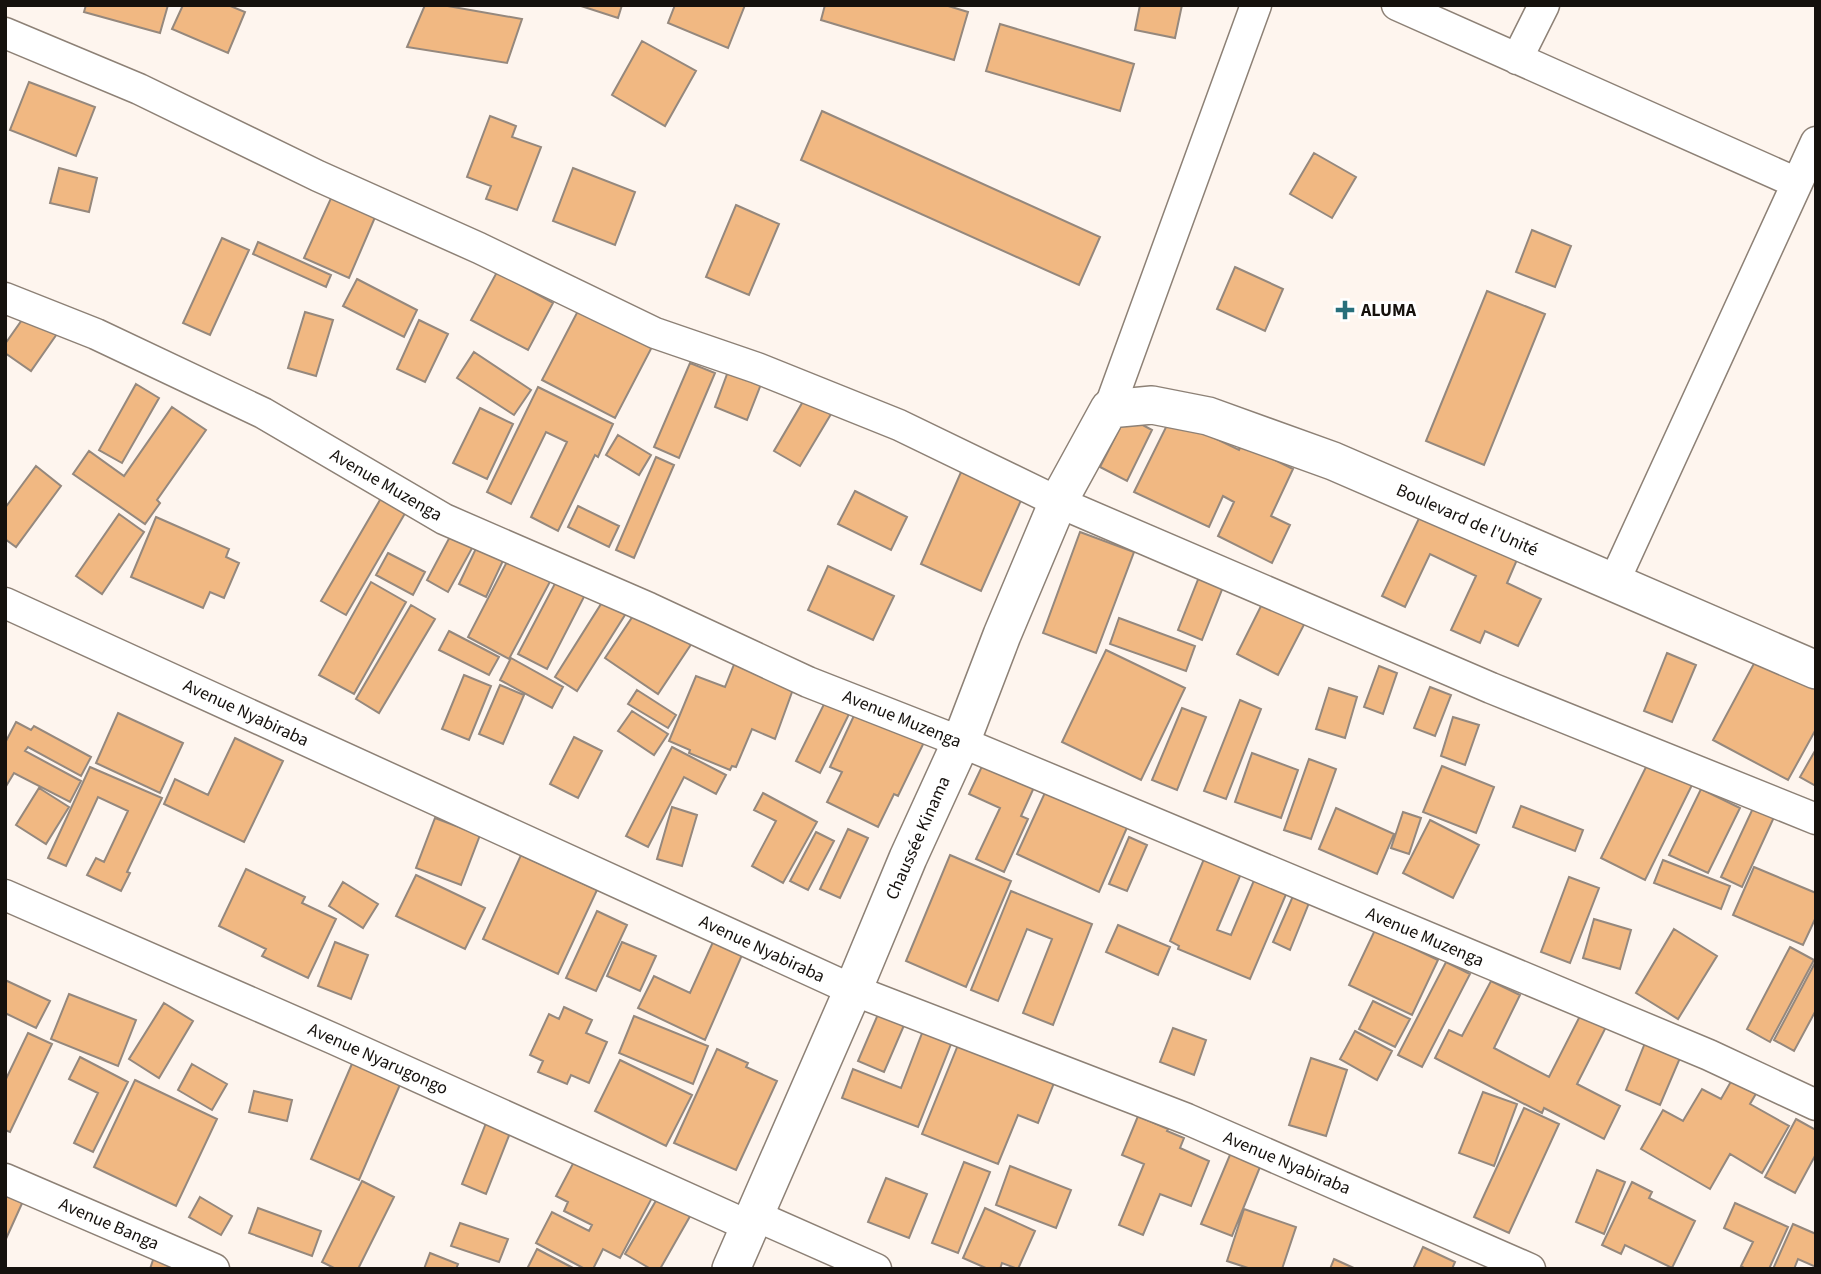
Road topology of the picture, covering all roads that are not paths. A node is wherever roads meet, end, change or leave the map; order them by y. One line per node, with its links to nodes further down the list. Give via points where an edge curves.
1 (1256, 5): 9 (street)
2 (1397, 5): 5 (street)
3 (1544, 5): 5 (street)
4 (5, 33): 10 (street, via 139,89 655,333 899,425)
5 (1517, 59): 7 (street)
6 (1816, 142): 7 (street)
7 (1797, 183): 11 (street)
8 (5, 298): 14 (street, Avenue Muzenga, via 96,334 263,414 444,519 808,682)
9 (1109, 410): 10 (street, Chaussée Kinama); 11 (street, Boulevard de l'Unité, via 1152,405 1208,416 1333,461)
10 (1058, 502): 14 (street, Chaussée Kinama); 15 (street, via 1491,688)
11 (1613, 584): 13 (street, Boulevard de l'Unité)
12 (5, 603): 17 (street, Avenue Nyabiraba)
13 (1816, 670)
14 (961, 742): 17 (street, Chaussée Kinama); 18 (street, Avenue Muzenga, via 1696,1050)
15 (1816, 819)
16 (5, 895): 20 (street, Avenue Nyarugongo)
17 (853, 990): 20 (street, Chaussée Kinama); 24 (street, Avenue Nyabiraba, via 1186,1119)
18 (1816, 1105)
19 (5, 1179): 21 (street, Avenue Banga)
20 (751, 1220): 22 (street, Chaussée Kinama); 23 (street, Avenue Nyarugongo)
21 (214, 1269)
22 (731, 1269)
23 (876, 1269)
24 (1530, 1269)

